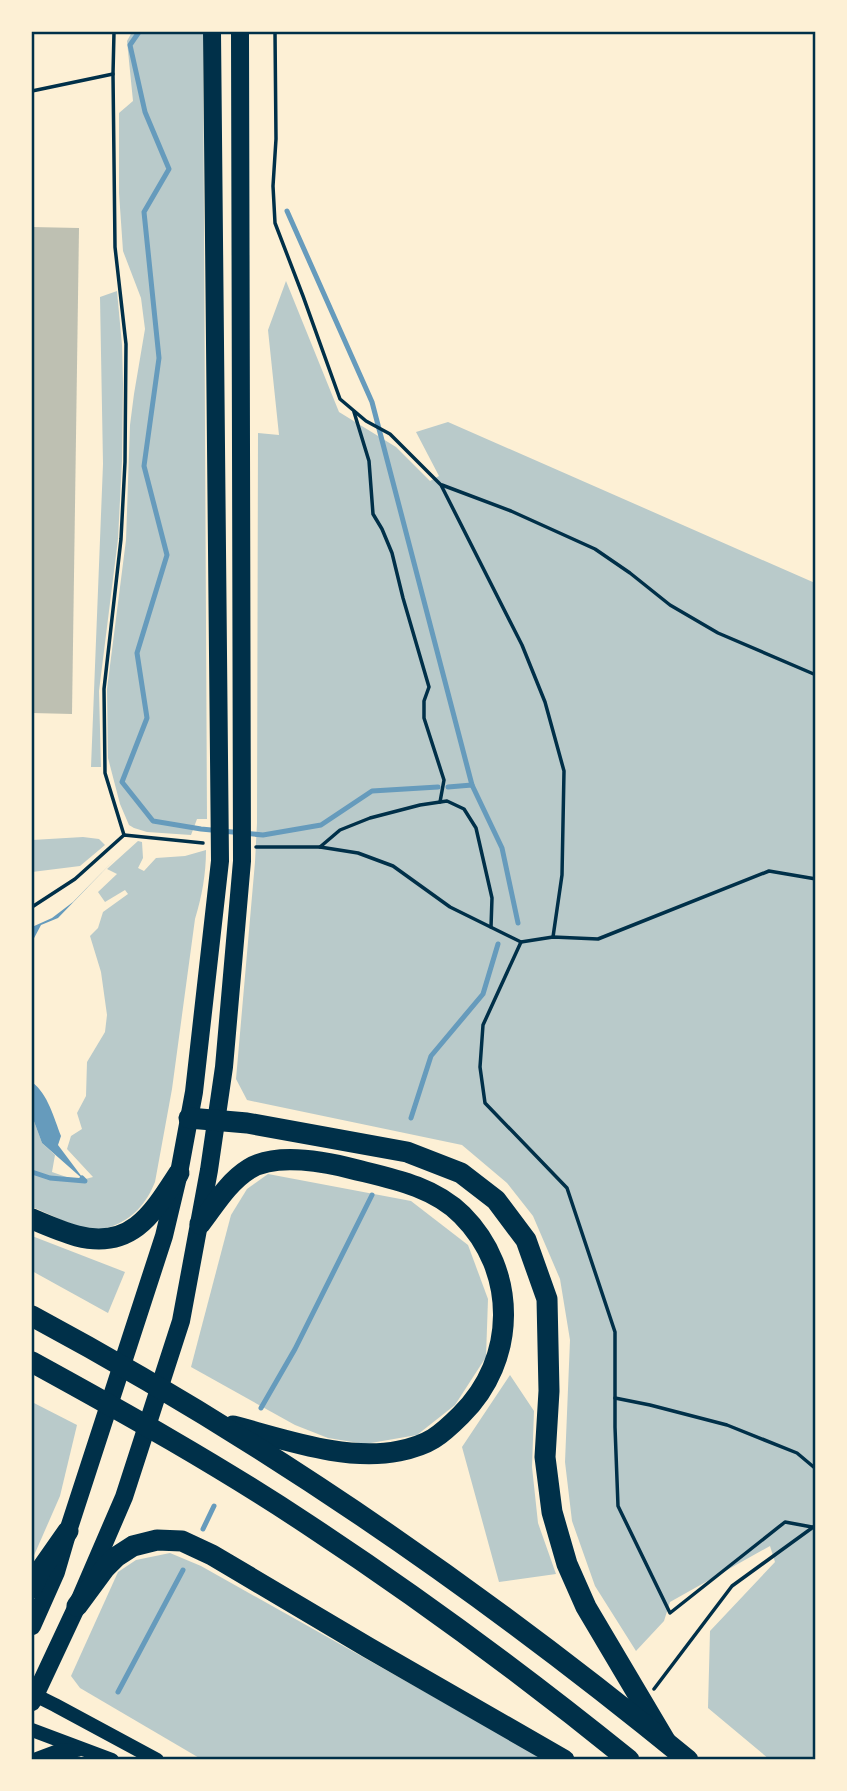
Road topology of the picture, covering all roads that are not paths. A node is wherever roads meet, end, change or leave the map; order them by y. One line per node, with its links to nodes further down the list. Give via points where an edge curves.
1 (212, 32): 3 (main road, via 220,819)
2 (240, 32): 4 (main road, via 242,818 246,854)
3 (189, 1118): 4 (highway); 5 (main road)
4 (217, 1121): 7 (main road); 17 (highway, via 407,1152 461,1173 496,1200 526,1240 547,1299 545,1457 552,1512 586,1607)
5 (179, 1173): 6 (highway, via 144,1220 123,1236 99,1240 76,1236); 11 (main road, via 164,1236)
6 (32, 1219)
7 (200, 1224): 10 (highway, via 234,1181 265,1161 349,1167 409,1183 439,1197 462,1216 487,1248 498,1273 503,1303 503,1338 484,1388 443,1434 422,1445 369,1455 330,1450); 13 (main road, via 181,1321 124,1497)
8 (32, 1316): 10 (highway)
9 (35, 1365): 23 (highway, via 172,1440 306,1524 482,1645)
10 (212, 1420): 17 (highway, via 408,1547)
11 (68, 1531): 12 (highway); 14 (main road)
12 (32, 1588)
13 (77, 1606): 15 (main road); 22 (highway, via 105,1568 133,1546 157,1539 182,1541)
14 (32, 1626)
15 (33, 1697): 21 (main road)
16 (32, 1731): 18 (main road)
17 (666, 1742): 24 (highway)
18 (87, 1751): 19 (main road, via 69,1749); 20 (main road)
19 (34, 1759)
20 (112, 1759)
21 (157, 1759)
22 (564, 1759)
23 (629, 1759)
24 (688, 1759)

